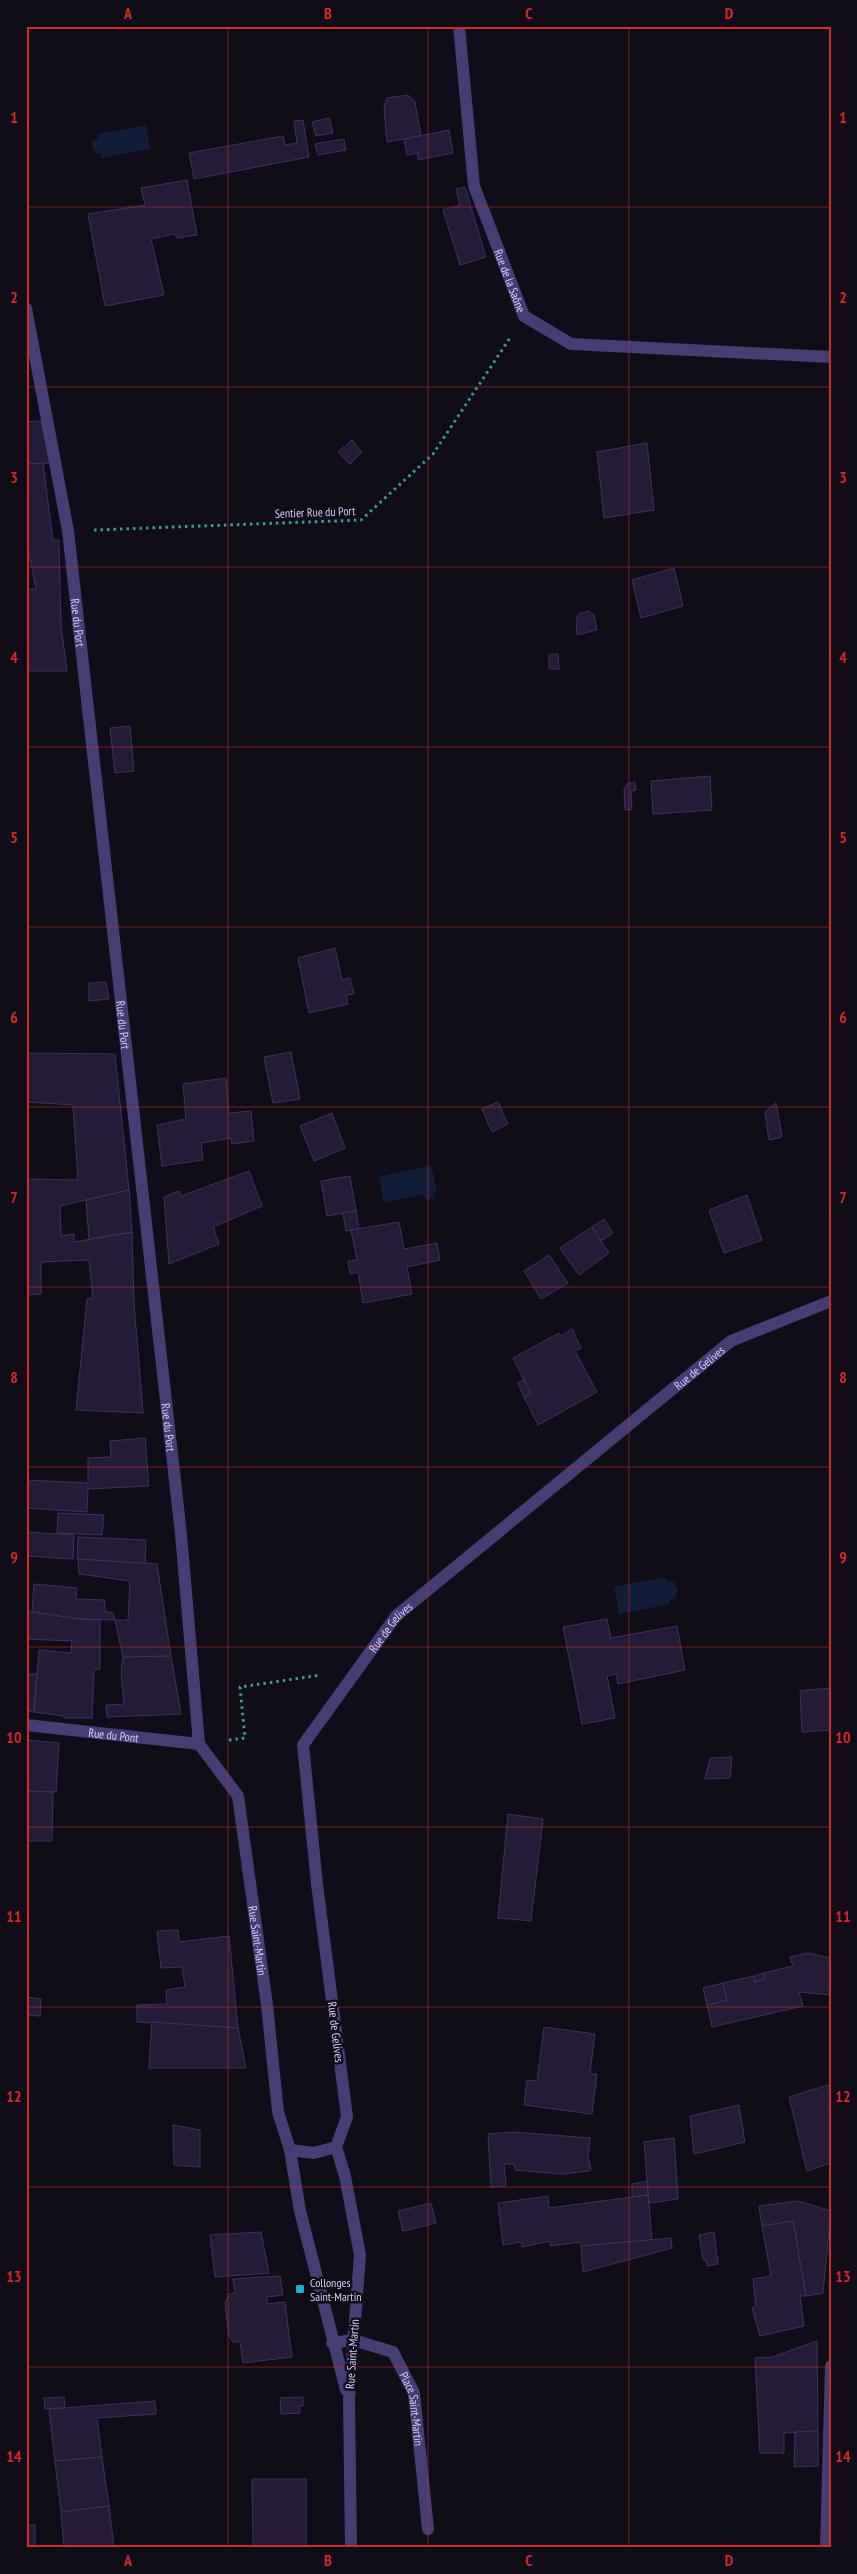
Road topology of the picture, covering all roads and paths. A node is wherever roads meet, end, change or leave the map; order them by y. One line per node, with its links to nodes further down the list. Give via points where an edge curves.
1 (459, 26): 3 (street, Rue de la Saône, via 474,186)
2 (26, 308): 5 (street, Rue du Port)
3 (524, 316): 4 (street, Rue de la Saône, via 572,344); 5 (path, Sentier Rue du Port, via 433,454 361,520)
4 (831, 356)
5 (68, 531): 10 (street, Rue du Port, via 180,1524)
6 (831, 1300): 7 (street, Rue de Gelives, via 731,1341 396,1616)
7 (358, 1669): 9 (path, via 240,1687); 11 (street, Rue de Gelives, via 303,1745 346,2117)
8 (26, 1725): 10 (street, Rue du Pont)
9 (245, 1738)
10 (199, 1744): 12 (street, Rue Saint-Martin, via 238,1796 267,2005 278,2112)
11 (336, 2147): 12 (street, via 314,2153); 13 (street, Rue Saint-Martin, via 360,2255)
12 (290, 2150): 14 (street, Rue Saint-Martin, via 300,2211)
13 (353, 2340): 14 (street, Place Saint-Martin); 16 (street, Rue Saint-Martin); 17 (street, Place Saint-Martin, via 392,2352 414,2393)
14 (332, 2343): 16 (street, Rue Saint-Martin)
15 (831, 2366): 19 (street)
16 (349, 2400): 18 (street, Rue Saint-Martin)
17 (428, 2529)
18 (351, 2548)
19 (826, 2548)

